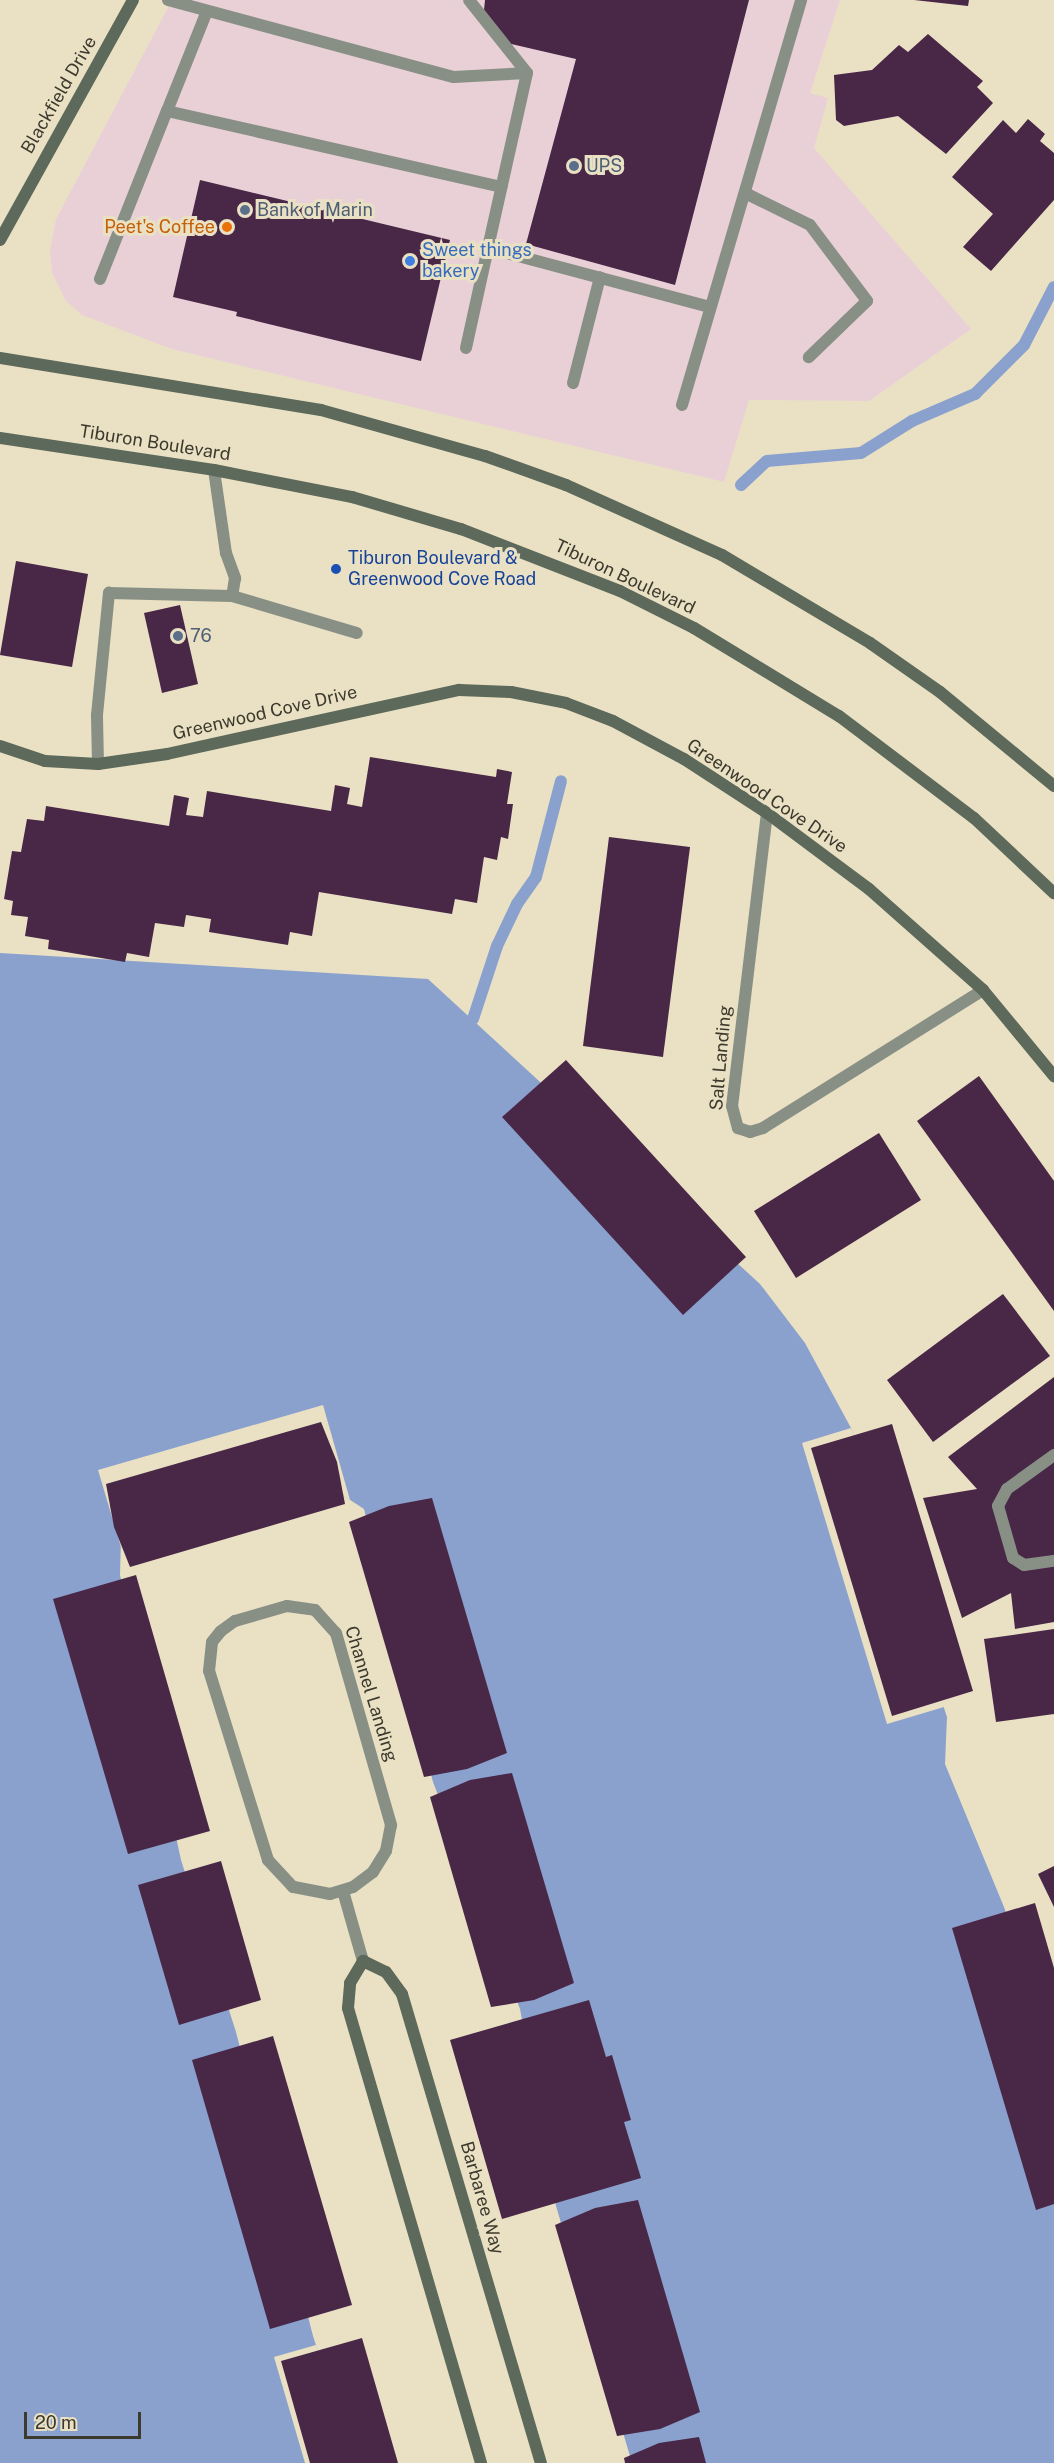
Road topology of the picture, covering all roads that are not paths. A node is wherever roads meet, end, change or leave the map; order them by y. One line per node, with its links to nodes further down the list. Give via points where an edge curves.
1 (133, 0): 10 (street, Blackfield Drive)
2 (168, 0): 5 (street)
3 (469, 0): 6 (street)
4 (801, 0): 9 (street)
5 (207, 11): 6 (street, via 454,77); 7 (street)
6 (527, 74): 8 (street)
7 (167, 111): 8 (street); 13 (street)
8 (501, 188): 11 (street)
9 (747, 194): 14 (street); 16 (street, via 810,225 867,302)
10 (0, 240)
11 (488, 248): 12 (street); 15 (street)
12 (600, 277): 14 (street); 18 (street)
13 (100, 279)
14 (710, 307): 19 (street)
15 (466, 348)
16 (808, 357)
17 (0, 358): 26 (street, via 321,410 485,456 567,485 722,555 870,643 940,692)
18 (573, 383)
19 (682, 405)
20 (0, 438): 21 (street, Tiburon Boulevard)
21 (213, 470): 22 (street, via 226,553 235,578); 28 (street, Tiburon Boulevard, via 352,497 461,529 590,579 694,628 839,716 907,764 974,818)
22 (232, 596): 23 (street); 25 (street, via 109,592 97,715)
23 (357, 633)
24 (0, 747): 25 (street, Greenwood Cove Drive, via 45,760)
25 (98, 764): 27 (street, Greenwood Cove Drive, via 187,750 418,696 459,690 511,692 567,703 613,722 684,759)
26 (1054, 786)
27 (767, 813): 29 (street, Greenwood Cove Drive, via 869,890); 29 (street, Salt Landing, via 732,1106 738,1128 750,1132 763,1128)
28 (1054, 893)
29 (983, 990): 30 (street, Greenwood Cove Drive)
30 (1054, 1076)
31 (1054, 1455): 32 (street, via 1007,1489 998,1506 1010,1552 1018,1562)
32 (1054, 1561)
33 (342, 1891): 33 (street, Channel Landing, via 363,1881 381,1862 390,1825 336,1633 315,1610 300,1606 235,1622 212,1642 209,1671 262,1849 274,1871 294,1887 318,1894); 34 (street)
34 (363, 1961): 35 (street, via 350,1983 348,2008); 36 (street, Barbaree Way, via 386,1972 402,1994)
35 (481, 2463)
36 (541, 2463)

